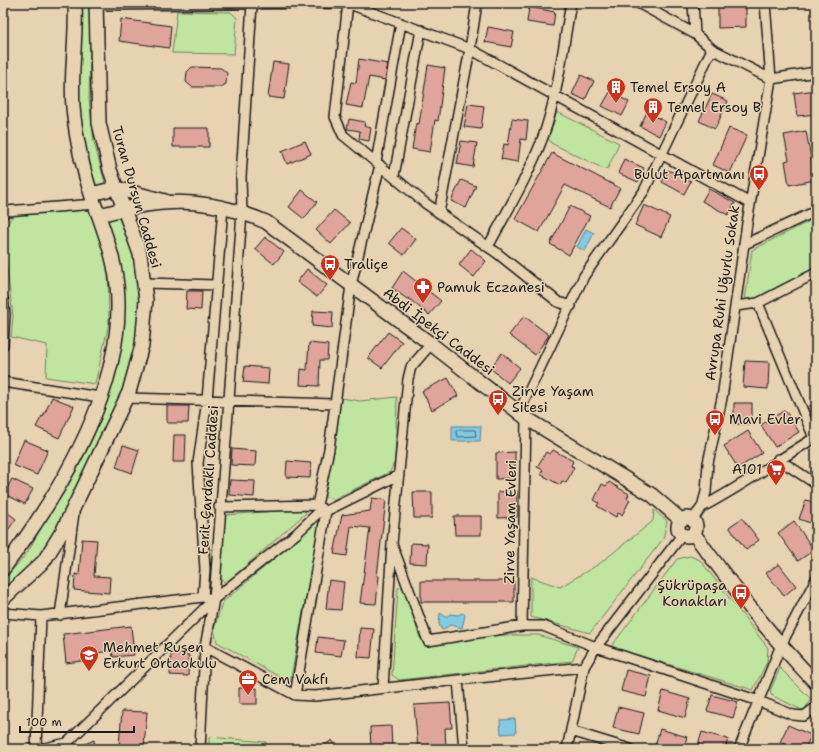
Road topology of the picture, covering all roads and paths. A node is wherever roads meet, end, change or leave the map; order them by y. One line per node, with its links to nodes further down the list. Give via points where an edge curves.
1 (75, 3): 26 (main road, via 73,116 81,157)
2 (347, 3): 9 (street); 10 (street, Avrupa Ruhi Uğurlu Sokak); 19 (street, via 335,117 343,135)
3 (477, 3): 13 (street)
4 (571, 3): 17 (street)
5 (638, 3): 12 (street)
6 (693, 3): 12 (street)
7 (765, 3): 16 (street)
8 (96, 4): 9 (street); 20 (main road, Turan Dursun Caddesi, via 99,122)
9 (252, 4): 31 (street, Ferit Çardaklı Caddesi, via 241,177)
10 (400, 23): 11 (street, Avrupa Ruhi Uğurlu Sokak); 19 (street)
11 (421, 30): 13 (street, Avrupa Ruhi Uğurlu Sokak); 21 (street)
12 (695, 34): 14 (street)
13 (470, 49): 17 (street, Avrupa Ruhi Uğurlu Sokak); 32 (street)
14 (712, 49): 16 (street); 18 (street)
15 (816, 72): 16 (street)
16 (771, 79): 25 (street)
17 (553, 96): 18 (street, Avrupa Ruhi Uğurlu Sokak); 36 (street, via 543,138)
18 (662, 153): 25 (street, Avrupa Ruhi Uğurlu Sokak); 43 (street, via 644,191 584,276)
19 (378, 164): 21 (street); 40 (street)
20 (110, 170): 22 (main road, Turan Dursun Caddesi); 23 (main road)
21 (394, 176): 32 (street)
22 (116, 188): 23 (main road); 26 (main road); 28 (main road, Turan Dursun Caddesi)
23 (137, 192): 24 (main road)
24 (166, 202): 27 (main road); 29 (main road, Abdi İpekçi Caddesi, via 204,203)
25 (750, 203): 35 (street, Avrupa Ruhi Uğurlu Sokak)
26 (96, 204): 28 (main road); 33 (street, via 6,211); 48 (main road, via 114,266 118,307 112,356)
27 (147, 205): 28 (main road); 34 (main road, via 136,219)
28 (124, 208): 34 (main road, Turan Dursun Caddesi)
29 (223, 208): 31 (main road, Abdi İpekçi Caddesi); 39 (street)
30 (816, 210): 35 (street)
31 (242, 212): 40 (main road, Abdi İpekçi Caddesi, via 266,222); 51 (street, Ferit Çardaklı Caddesi)
32 (440, 213): 36 (street)
33 (3, 214)
34 (135, 239): 38 (main road, Turan Dursun Caddesi)
35 (745, 244): 44 (street, Avrupa Ruhi Uğurlu Sokak)
36 (488, 247): 43 (street, via 558,302)
37 (816, 273): 42 (street)
38 (145, 282): 39 (street); 49 (main road, Turan Dursun Caddesi, via 142,345)
39 (217, 285): 50 (street)
40 (351, 285): 45 (main road, Abdi İpekçi Caddesi); 52 (street)
41 (3, 299): 46 (street)
42 (758, 302): 44 (street); 54 (street)
43 (571, 306): 53 (street)
44 (736, 306): 59 (street, Avrupa Ruhi Uğurlu Sokak)
45 (432, 344): 53 (main road, Abdi İpekçi Caddesi); 56 (street, via 411,367)
46 (3, 345)
47 (3, 382): 48 (street)
48 (100, 396): 65 (main road, via 68,471 41,516)
49 (126, 398): 50 (street); 61 (main road, Turan Dursun Caddesi)
50 (207, 400): 51 (street); 67 (street, via 198,463 205,570)
51 (229, 400): 52 (street); 58 (street, Ferit Çardaklı Caddesi)
52 (335, 404): 60 (street)
53 (522, 415): 62 (main road, Abdi İpekçi Caddesi, via 652,495); 73 (street, Zirve Yaşam Evleri)
54 (815, 437): 55 (street)
55 (778, 459): 57 (street); 59 (street, via 738,488)
56 (399, 475): 60 (street); 64 (street)
57 (816, 484)
58 (219, 507): 60 (street); 69 (street, Ferit Çardaklı Caddesi)
59 (702, 507): 62 (street, Avrupa Ruhi Uğurlu Sokak)
60 (321, 508): 69 (street, via 296,534); 81 (street)
61 (75, 509): 68 (main road, Turan Dursun Caddesi, via 44,562); 71 (street)
62 (687, 520): 63 (main road, via 696,528)
63 (688, 534): 74 (main road); 76 (street)
64 (392, 544): 73 (street, via 428,641); 80 (street)
65 (3, 569)
66 (816, 579): 74 (street)
67 (203, 597): 69 (street); 71 (street)
68 (3, 599)
69 (214, 599): 75 (street, Ferit Çardaklı Caddesi); 85 (street)
70 (3, 612): 72 (street)
71 (60, 615): 72 (street)
72 (41, 616): 86 (street)
73 (522, 626): 76 (street, via 543,626)
74 (781, 645): 79 (main road); 82 (street)
75 (205, 647): 81 (street); 88 (street, Ferit Çardaklı Caddesi)
76 (596, 647): 77 (street); 82 (street)
77 (584, 667): 78 (street); 84 (street)
78 (458, 680): 80 (street); 89 (street)
79 (816, 683)
80 (383, 688): 81 (street, via 315,696)
81 (295, 695)
82 (759, 701): 83 (street, via 793,715 804,716); 92 (street)
83 (816, 707)
84 (571, 731): 90 (street); 91 (street)
85 (67, 746): 87 (street)
86 (36, 749)
87 (40, 749)
88 (200, 749)
89 (464, 749)
90 (567, 749)
91 (630, 749)
92 (739, 749)

